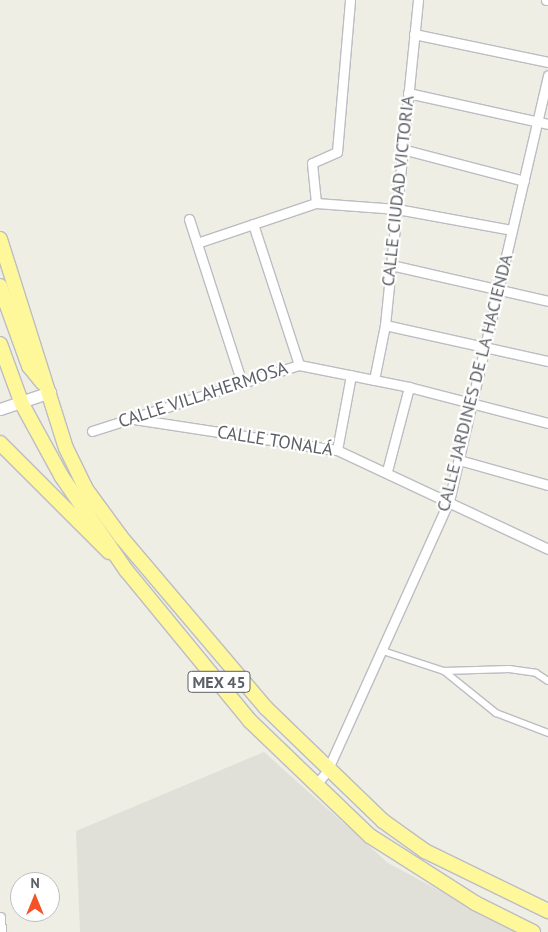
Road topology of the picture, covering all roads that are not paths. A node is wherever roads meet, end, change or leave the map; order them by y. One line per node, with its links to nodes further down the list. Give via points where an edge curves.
1 (350, 0): 11 (street, via 337,152 312,163)
2 (418, 0): 3 (street, CALLE CIUDAD VICTORIA)
3 (414, 34): 4 (street); 6 (street, CALLE CIUDAD VICTORIA)
4 (548, 62)
5 (548, 76): 7 (street, CALLE JARDINES DE LA HACIENDA)
6 (408, 93): 7 (street); 9 (street, CALLE CIUDAD VICTORIA)
7 (538, 122): 8 (street); 10 (street, CALLE JARDINES DE LA HACIENDA)
8 (548, 124)
9 (402, 148): 10 (street); 12 (street, CALLE CIUDAD VICTORIA)
10 (524, 181): 15 (street, CALLE JARDINES DE LA HACIENDA)
11 (316, 203): 12 (street); 14 (street)
12 (396, 209): 15 (street); 18 (street, CALLE CIUDAD VICTORIA)
13 (189, 219): 17 (street)
14 (253, 224): 17 (street); 26 (street)
15 (511, 230): 20 (street, CALLE JARDINES DE LA HACIENDA)
16 (0, 240): 31 (highway, MEX 45)
17 (197, 243): 29 (street)
18 (391, 265): 20 (street); 22 (street, CALLE CIUDAD VICTORIA)
19 (0, 286): 31 (highway, via 29,366)
20 (499, 288): 21 (street); 24 (street, CALLE JARDINES DE LA HACIENDA)
21 (548, 301)
22 (385, 325): 24 (street); 28 (street, CALLE CIUDAD VICTORIA)
23 (0, 344): 33 (highway, MEX 45)
24 (486, 345): 25 (street); 32 (street, CALLE JARDINES DE LA HACIENDA)
25 (548, 361)
26 (299, 365): 27 (street, CALLE VILLAHERMOSA); 29 (street, CALLE VILLAHERMOSA)
27 (351, 375): 28 (street, CALLE VILLAHERMOSA); 39 (street)
28 (374, 380): 30 (street, CALLE VILLAHERMOSA)
29 (242, 383): 35 (street, CALLE VILLAHERMOSA)
30 (409, 387): 32 (street, CALLE VILLAHERMOSA); 41 (street)
31 (50, 392): 33 (street); 50 (highway, MEX 45, via 66,448 104,515 260,701)
32 (472, 402): 36 (street, CALLE VILLAHERMOSA); 40 (street, CALLE JARDINES DE LA HACIENDA)
33 (22, 404): 34 (street); 45 (highway, MEX 45, via 62,477)
34 (0, 409)
35 (131, 418): 37 (street, CALLE VILLAHERMOSA); 39 (street, CALLE TONALÁ)
36 (548, 424)
37 (92, 431)
38 (0, 443): 45 (highway)
39 (337, 450): 41 (street, CALLE TONALÁ)
40 (459, 460): 42 (street); 43 (street, CALLE JARDINES DE LA HACIENDA)
41 (387, 471): 43 (street, CALLE TONALÁ)
42 (548, 485)
43 (450, 501): 44 (street, CALLE TONALÁ); 46 (street, CALLE JARDINES DE LA HACIENDA)
44 (548, 549)
45 (126, 570): 51 (highway, MEX 45, via 250,721)
46 (383, 651): 47 (street); 50 (street, CALLE JARDINES DE LA HACIENDA)
47 (444, 671): 48 (street, via 509,669 536,673); 49 (street, via 496,713)
48 (548, 681)
49 (548, 733)
50 (327, 771): 51 (street, CALLE JARDINES DE LA HACIENDA); 52 (highway, MEX 45, via 383,821 425,851)
51 (315, 786): 55 (highway, MEX 45, via 370,836 415,867)
52 (548, 911)
53 (0, 917): 54 (street)
54 (1, 932)
55 (533, 932)

